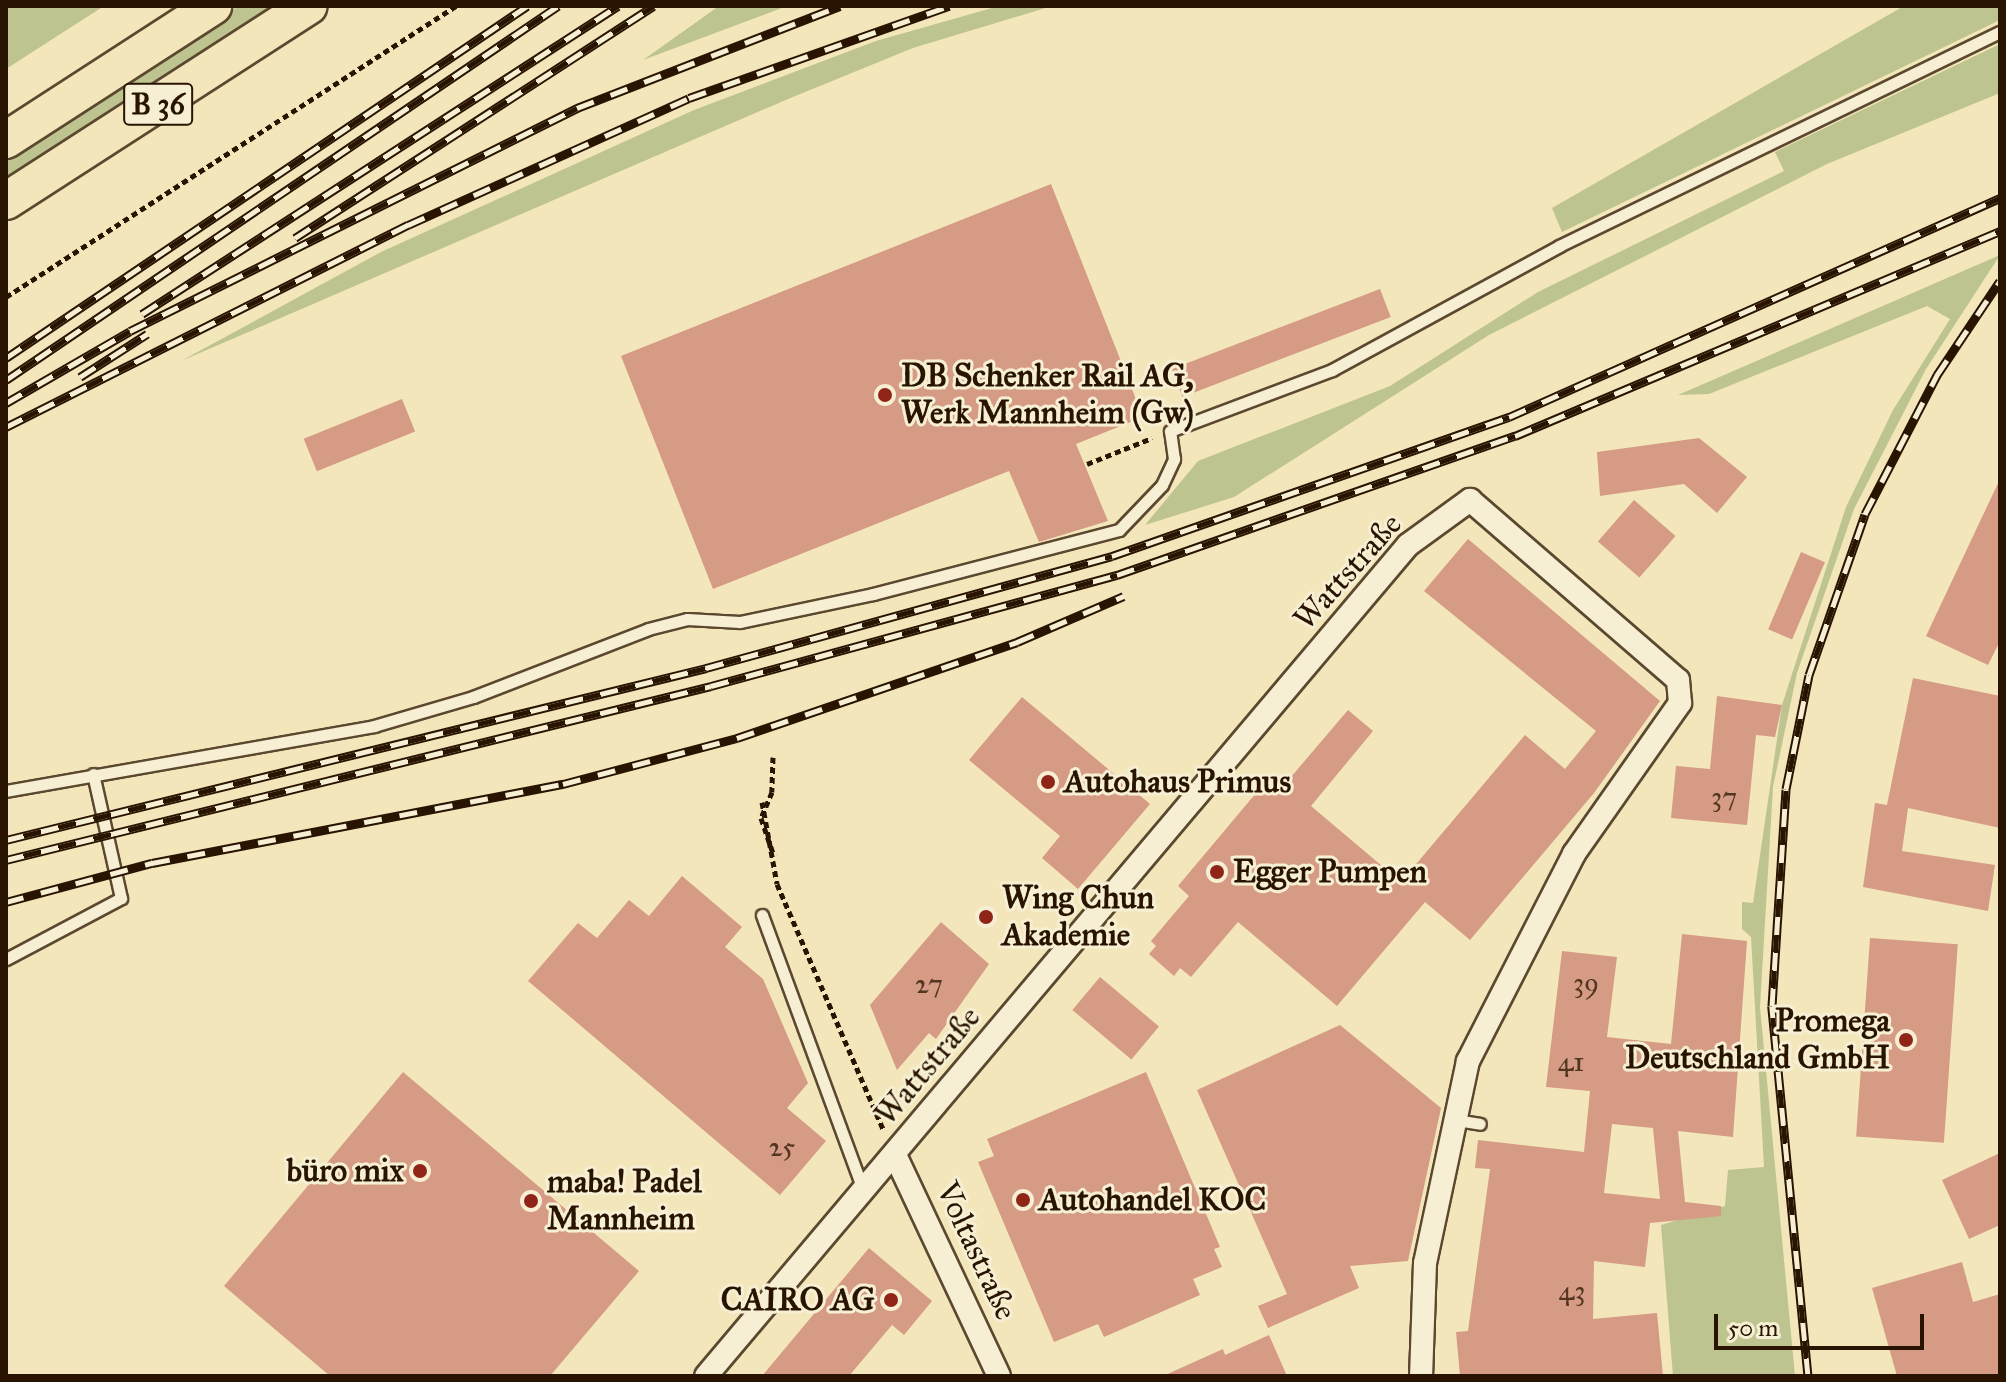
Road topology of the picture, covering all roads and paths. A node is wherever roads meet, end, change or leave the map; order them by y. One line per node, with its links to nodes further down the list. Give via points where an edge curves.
1 (213, 6): 5 (main road, B 36)
2 (309, 6): 6 (main road, B 36)
3 (456, 6): 7 (path)
4 (2000, 32): 8 (lane, via 1559,246 1332,370)
5 (6, 140)
6 (6, 201)
7 (6, 297)
8 (1170, 431): 9 (path); 11 (lane, via 1174,459 1162,485 1119,530 1089,541 740,622 674,622 473,697 374,726 237,755)
9 (1087, 464)
10 (773, 757): 14 (path, via 772,792 761,818)
11 (93, 774): 12 (lane); 16 (lane, via 121,898)
12 (6, 791)
13 (762, 802): 14 (path)
14 (777, 860): 19 (path, via 777,884)
15 (762, 915): 20 (lane)
16 (6, 959)
17 (1456, 1120): 18 (lane); 19 (street, Wattstraße, via 1468,1061 1518,956 1574,854 1680,703 1678,680 1470,500 1408,545); 23 (street, Wattstraße, via 1425,1263)
18 (1480, 1124)
19 (895, 1155): 20 (street, Wattstraße); 22 (street, Voltastraße)
20 (864, 1191): 21 (street, Wattstraße)
21 (706, 1376)
22 (999, 1376)
23 (1421, 1376)

